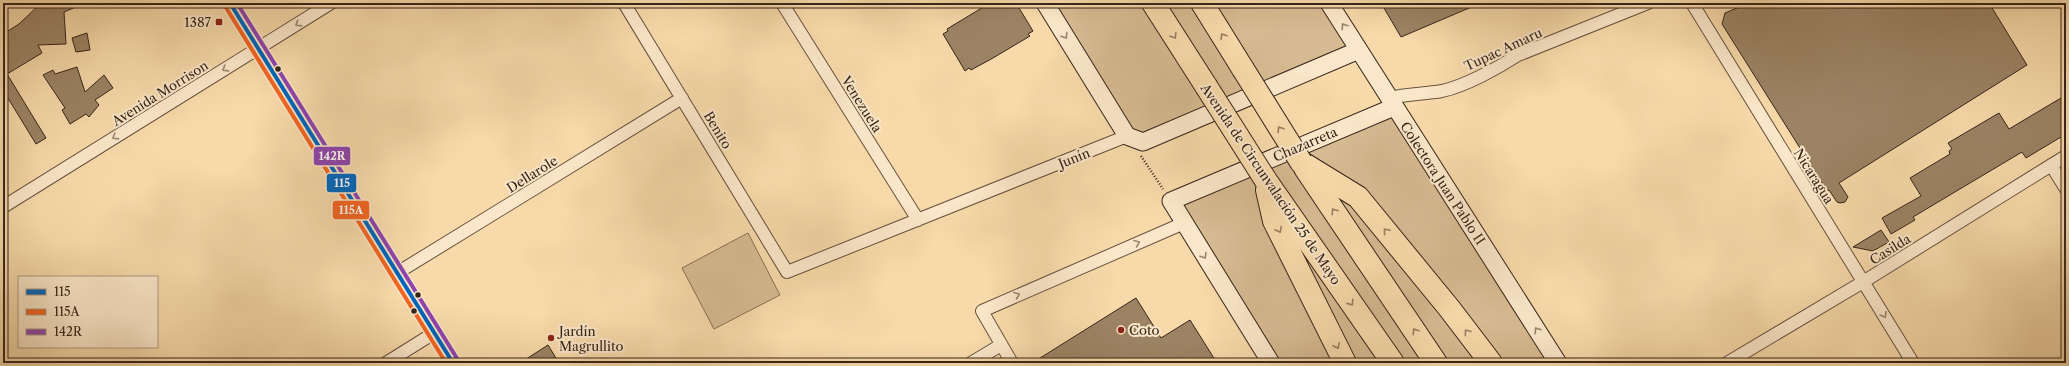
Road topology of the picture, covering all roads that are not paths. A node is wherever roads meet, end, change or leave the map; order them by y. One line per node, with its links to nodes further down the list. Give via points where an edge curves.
1 (230, 3): 11 (street)
2 (331, 3): 11 (street, Avenida Morrison, one-way to 11)
3 (624, 3): 13 (street, Benito)
4 (782, 3): 22 (street, Venezuela)
5 (1045, 3): 15 (main road, one-way to 15)
6 (1153, 3): 19 (highway, Avenida de Circunvalación 25 de Mayo, one-way to 19, bridge)
7 (1202, 3): 17 (highway, one-way to 7, bridge)
8 (1329, 3): 12 (main road, Colectora Juan Pablo II, one-way to 8)
9 (1648, 3): 14 (street, Tupac Amaru, via 1518,55 1499,68 1443,91 1408,94)
10 (1697, 4): 26 (street, Nicaragua)
11 (258, 48): 21 (street, Avenida Morrison, one-way to 21); 25 (street)
12 (1359, 50): 14 (main road, Colectora Juan Pablo II); 15 (main road, via 1143,142)
13 (682, 98): 24 (street, Benito); 25 (street, Dellarole)
14 (1392, 102): 23 (main road, Chazarreta, via 1171,200); 38 (main road, Colectora Juan Pablo II, one-way to 14)
15 (1127, 136): 22 (street, Junín)
16 (2066, 156): 18 (street, Casilda)
17 (1301, 162): 36 (highway, one-way to 17); 37 (highway, one-way to 17, via 1358,198)
18 (2051, 166): 20 (street); 26 (street, Casilda)
19 (1265, 179): 34 (highway, one-way to 34, via 1274,221); 35 (highway, Avenida de Circunvalación 25 de Mayo, one-way to 35)
20 (2066, 189)
21 (3, 207)
22 (918, 220): 24 (street, Junín)
23 (1184, 223): 28 (street, one-way to 23, via 982,311); 33 (main road, one-way to 33)
24 (787, 272)
25 (397, 273): 27 (street)
26 (1863, 282): 39 (street, Casilda); 40 (street, Nicaragua, one-way to 40)
27 (434, 333): 29 (street); 30 (street)
28 (1001, 345): 31 (street); 32 (street)
29 (386, 363)
30 (453, 363)
31 (971, 363)
32 (1012, 363)
33 (1272, 363)
34 (1345, 363)
35 (1393, 363)
36 (1436, 363)
37 (1491, 363)
38 (1558, 363)
39 (1727, 363)
40 (1913, 363)

